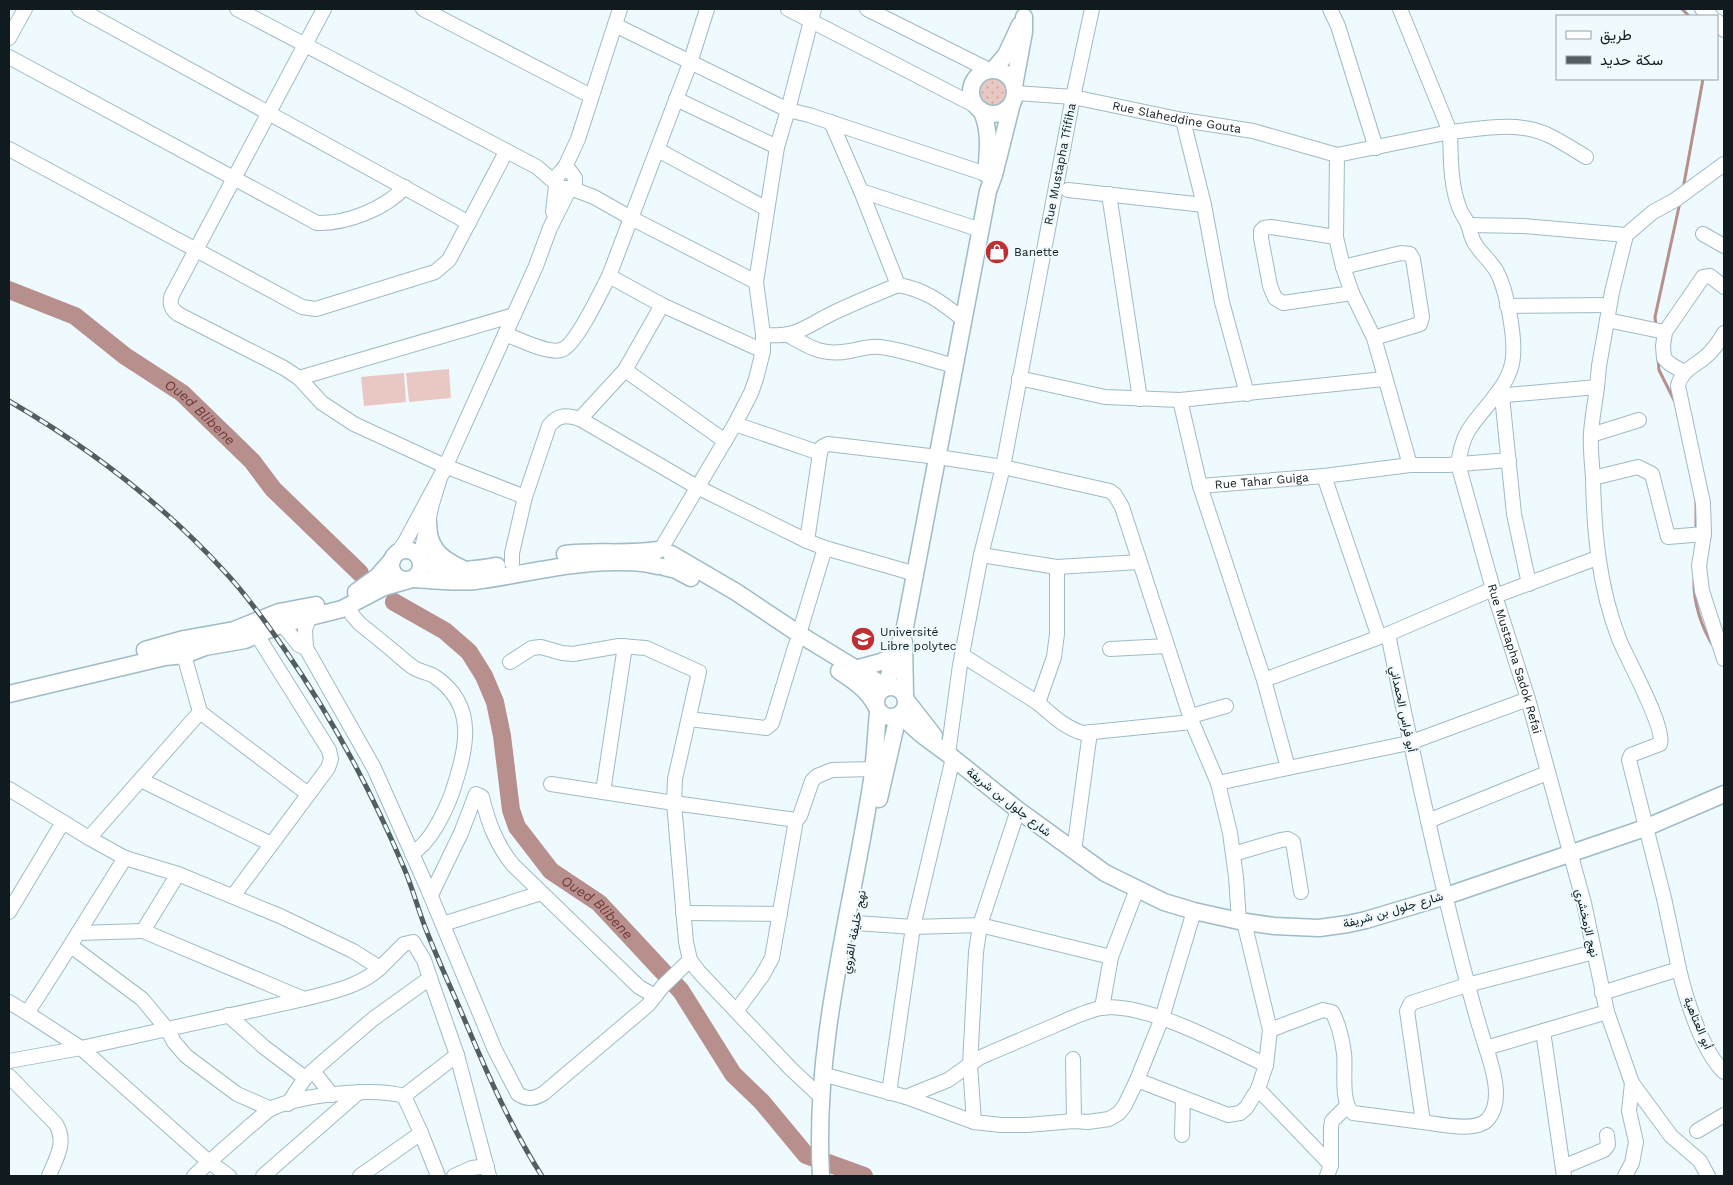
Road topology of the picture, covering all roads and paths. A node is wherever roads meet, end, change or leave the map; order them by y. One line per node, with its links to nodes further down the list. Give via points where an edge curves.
1 (25, 9): 16 (street)
2 (79, 9): 27 (street)
3 (237, 9): 17 (street)
4 (324, 9): 17 (street)
5 (423, 9): 22 (street)
6 (620, 9): 15 (street)
7 (707, 9): 19 (street)
8 (788, 9): 14 (street)
9 (867, 9): 20 (street)
10 (1092, 9): 23 (street, Rue Mustapha Tfifiha)
11 (1330, 9): 33 (street)
12 (1400, 9): 30 (street)
13 (1025, 13): 20 (main road, via 1006,55); 21 (main road)
14 (813, 15): 25 (street); 26 (street)
15 (615, 26): 19 (street); 22 (street)
16 (9, 38)
17 (304, 45): 27 (street); 36 (street)
18 (9, 57): 42 (street)
19 (690, 63): 24 (street); 26 (street)
20 (991, 70): 21 (main road, via 1006,75); 25 (main road, via 982,73 972,85 971,92)
21 (1014, 94): 23 (street, Rue Slaheddine Gouta); 25 (main road, via 1002,112 987,113); 47 (main road)
22 (592, 96): 31 (street)
23 (1073, 97): 28 (street, Rue Slaheddine Gouta); 84 (street, Rue Mustapha Tfifiha)
24 (676, 99): 32 (street); 35 (street)
25 (978, 108): 40 (main road, via 986,120 988,136)
26 (788, 110): 29 (street); 32 (street)
27 (268, 112): 42 (street); 44 (street)
28 (1183, 120): 37 (street, Rue Slaheddine Gouta, via 1253,130); 49 (street)
29 (831, 122): 40 (street); 46 (street)
30 (1450, 132): 33 (street); 38 (street, via 1508,127 1526,129 1544,133); 53 (street, via 1451,177 1459,208)
31 (578, 139): 41 (street); 43 (street)
32 (777, 147): 50 (street)
33 (1376, 148): 37 (street)
34 (9, 149): 60 (street)
35 (658, 150): 50 (street); 51 (street)
36 (506, 152): 41 (street); 52 (street)
37 (1337, 155): 57 (street)
38 (1586, 157)
39 (1724, 164): 58 (street, via 1653,212)
40 (986, 174): 47 (main road)
41 (559, 176): 43 (street, via 561,188); 54 (street)
42 (233, 178): 44 (street, via 317,223 331,224 378,207 398,196); 60 (street)
43 (574, 182): 51 (street); 54 (street)
44 (405, 188): 52 (street)
45 (1068, 190): 48 (street)
46 (861, 191): 55 (street); 64 (street)
47 (988, 191): 55 (main road)
48 (1109, 194): 49 (street); 89 (street)
49 (1204, 205): 87 (street, via 1222,302)
50 (766, 208): 63 (street)
51 (631, 218): 62 (street); 63 (street)
52 (469, 223): 60 (street, via 449,260 435,272 316,310 302,307)
53 (1468, 225): 58 (street, via 1523,226); 68 (street, via 1474,243 1497,271)
54 (550, 228): 70 (street)
55 (981, 230): 71 (main road)
56 (1703, 234): 59 (street)
57 (1336, 236): 61 (street); 66 (street, via 1264,228 1261,238 1270,286 1275,298 1283,302)
58 (1626, 236): 69 (street)
59 (1724, 246)
60 (195, 249): 83 (street, via 172,295 170,304 174,311)
61 (1344, 267): 66 (street); 78 (street, via 1401,253 1412,256 1421,308 1420,324)
62 (609, 276): 67 (street); 75 (street, via 568,346 560,351)
63 (756, 282): 76 (street)
64 (898, 285): 71 (street, via 922,291); 77 (street)
65 (1724, 288): 73 (street, via 1710,276 1702,277)
66 (1352, 293): 78 (street)
67 (662, 305): 79 (street); 81 (street)
68 (1507, 306): 69 (street); 88 (street, via 1513,360)
69 (1609, 306): 72 (street)
70 (514, 315): 75 (street); 83 (street)
71 (964, 320): 80 (main road)
72 (1606, 320): 73 (street); 86 (street)
73 (1665, 332): 82 (street, via 1664,358)
74 (1724, 333): 82 (street, via 1709,353)
75 (505, 334): 102 (street)
76 (763, 334): 77 (street); 79 (street)
77 (788, 335): 80 (street, via 815,350 832,353 867,346)
78 (1374, 338): 85 (street)
79 (762, 351): 93 (street, via 756,379)
80 (955, 366): 97 (main road)
81 (625, 370): 91 (street); 95 (street)
82 (1684, 372): 109 (street, via 1678,386 1704,503)
83 (298, 378): 102 (street, via 336,414)
84 (1019, 378): 89 (street, via 1105,396); 101 (street, Rue Mustapha Tfifiha)
85 (1384, 379): 87 (street); 100 (street)
86 (1597, 388): 88 (street); 94 (street)
87 (1246, 394): 90 (street)
88 (1499, 396): 98 (street); 99 (street, via 1468,432)
89 (1140, 399): 90 (street)
90 (1180, 400): 105 (street)
91 (580, 419): 106 (street); 107 (street, via 564,416 549,426)
92 (1639, 420): 94 (street)
93 (735, 424): 95 (street); 96 (street)
94 (1591, 435): 104 (street)
95 (725, 441): 106 (street)
96 (820, 453): 97 (street, via 828,444); 110 (street)
97 (938, 457): 101 (street); 121 (main road)
98 (1509, 460): 99 (street, Rue Tahar Guiga); 123 (street, via 1514,514)
99 (1458, 464): 100 (street, Rue Tahar Guiga); 124 (street, Rue Mustapha Sadok Refai)
100 (1410, 465): 103 (street, Rue Tahar Guiga)
101 (1003, 468): 112 (street, Rue Mustapha Tfifiha); 117 (street, via 1110,491 1122,507)
102 (443, 470): 107 (street); 108 (street); 113 (street)
103 (1324, 476): 105 (street, Rue Tahar Guiga); 130 (street, أبو فراس الحمداني)
104 (1593, 478): 109 (street, via 1638,467 1652,474 1668,537); 116 (street)
105 (1200, 486): 142 (street)
106 (697, 487): 110 (street); 114 (street, via 673,528)
107 (525, 497): 118 (street)
108 (428, 522): 115 (street); 120 (main road, via 428,534 435,549 442,558)
109 (1704, 534): 139 (street, via 1700,578)
110 (807, 541): 111 (street)
111 (825, 548): 121 (street); 131 (street)
112 (981, 555): 119 (street); 138 (street)
113 (395, 556): 115 (main road, via 408,550); 122 (main road, via 391,565 394,575); 135 (main road, via 368,584 349,595 279,612)
114 (664, 557): 118 (main road, via 589,552); 122 (main road, via 647,562 570,564 474,581); 131 (main road, via 676,570)
115 (420, 558): 120 (main road, via 440,568); 122 (main road, via 420,572)
116 (1597, 558): 123 (street); 174 (street, أبو العتاهية, via 1619,639 1657,719 1660,735 1660,744 1631,755 1629,760)
117 (1139, 562): 119 (street); 133 (street)
118 (512, 563): 120 (main road)
119 (1057, 568): 147 (street, via 1054,657)
120 (465, 570)
121 (916, 574): 128 (main road)
122 (411, 580): 125 (main road, via 384,587)
123 (1529, 584): 124 (street)
124 (1494, 593): 130 (street); 146 (street, Rue Mustapha Sadok Refai)
125 (348, 606): 126 (main road); 178 (street, via 360,624 416,669 432,675 455,694 466,720 461,766 446,811 423,845)
126 (310, 617): 127 (main road); 134 (street, via 305,629)
127 (282, 624): 129 (main road); 134 (street, via 299,645)
128 (904, 632): 137 (main road); 149 (main road, نهج خليفة القروي)
129 (257, 636): 135 (main road); 167 (street, via 331,754 328,768)
130 (1383, 636): 142 (street); 156 (street, أبو فراس الحمداني)
131 (798, 639): 141 (main road); 150 (main road, via 863,687); 152 (street, via 772,723 766,728)
132 (625, 646): 140 (street, via 573,654 532,648); 152 (street, via 646,648 699,672); 166 (street)
133 (1167, 646): 136 (street); 153 (street)
134 (306, 648): 178 (street, via 374,768)
135 (182, 649): 143 (main road, via 163,646); 145 (main road, via 165,657); 151 (street)
136 (1110, 649)
137 (895, 655): 141 (main road); 144 (main road)
138 (962, 655): 147 (street); 158 (street)
139 (1724, 659)
140 (510, 662)
141 (855, 669): 144 (main road)
142 (1264, 680): 160 (street)
143 (9, 682)
144 (886, 687): 149 (main road, via 899,689); 150 (main road, via 878,694)
145 (9, 694)
146 (1528, 699): 156 (street); 161 (street, Rue Mustapha Sadok Refai)
147 (1038, 703): 154 (street, via 1074,730)
148 (1226, 706): 153 (street)
149 (902, 707): 150 (main road, via 888,718); 155 (main road, شارع جلول بن شريفة); 157 (main road, نهج خليفة القروي); 158 (main road, شارع جلول بن شريفة)
150 (877, 709): 159 (main road, نهج خليفة القروي)
151 (200, 712): 162 (street); 167 (street)
152 (689, 719): 169 (street, via 675,779)
153 (1191, 719): 154 (street); 163 (street)
154 (1090, 732): 177 (street)
155 (920, 734): 157 (main road); 158 (main road, شارع جلول بن شريفة)
156 (1410, 743): 160 (street); 172 (street, أبو فراس الحمداني)
157 (892, 746): 195 (main road, نهج خليفة القروي)
158 (949, 754): 170 (main road, شارع جلول بن شريفة); 197 (street)
159 (873, 768): 171 (street, via 832,770 817,776); 231 (main road, نهج خليفة القروي, via 835,984)
160 (1288, 768): 163 (street)
161 (1547, 774): 172 (street); 180 (street, Rue Mustapha Sadok Refai)
162 (142, 780): 175 (street); 176 (street)
163 (1218, 783): 179 (street)
164 (551, 784): 166 (street)
165 (9, 788): 173 (street)
166 (603, 792): 169 (street)
167 (308, 794): 176 (street)
168 (1724, 794): 174 (main road, شارع جلول بن شريفة)
169 (674, 803): 171 (street); 191 (street)
170 (1018, 810): 177 (main road, شارع جلول بن شريفة); 196 (street)
171 (796, 820): 192 (street)
172 (1428, 821): 188 (street, أبو فراس الحمداني)
173 (64, 822): 175 (street); 190 (street)
174 (1645, 828): 180 (main road, شارع جلول بن شريفة); 205 (street, أبو العتاهية)
175 (89, 838): 181 (street)
176 (271, 844): 187 (street)
177 (1074, 851): 183 (main road, شارع جلول بن شريفة, via 1105,873)
178 (412, 853): 186 (street)
179 (1233, 854): 185 (street, via 1288,839 1293,842); 193 (street)
180 (1570, 854): 188 (main road, شارع جلول بن شريفة); 201 (street, نهج الزمخشري)
181 (125, 858): 182 (street); 199 (street)
182 (178, 874): 187 (street); 198 (street)
183 (1137, 889): 189 (main road, شارع جلول بن شريفة); 202 (street)
184 (541, 892): 186 (street, via 506,857 491,829 482,796 476,794); 194 (street); 208 (street, via 639,987)
185 (1301, 892)
186 (431, 895): 194 (street)
187 (233, 896): 204 (street, via 329,938)
188 (1446, 896): 193 (main road, شارع جلول بن شريفة, via 1333,927 1304,928); 207 (street, أبو فراس الحمداني)
189 (1194, 911): 193 (main road, شارع جلول بن شريفة); 217 (street)
190 (9, 912)
191 (683, 913): 192 (street); 203 (street)
192 (780, 914): 213 (street, via 772,958)
193 (1241, 921): 219 (street)
194 (443, 924): 208 (street, via 495,1050 518,1094 523,1097 538,1097 544,1093 648,1005)
195 (856, 924): 197 (street); 231 (main road, نهج خليفة القروي)
196 (980, 924): 197 (street); 202 (street); 226 (street)
197 (913, 927): 236 (street)
198 (144, 931): 199 (street); 210 (street)
199 (78, 933): 200 (street)
200 (71, 946): 215 (street); 218 (street, via 142,999)
201 (1594, 952): 207 (street); 209 (street, نهج الزمخشري)
202 (1111, 957): 212 (street)
203 (690, 960): 208 (street); 213 (street)
204 (380, 968): 206 (street, via 407,942 413,942); 210 (street, via 360,982)
205 (1679, 970): 209 (street); 228 (street, أبو العتاهية, via 1690,1009 1714,1060)
206 (430, 978): 223 (street); 229 (street, via 373,1019)
207 (1467, 985): 222 (street, أبو فراس الحمداني); 248 (street, via 1411,1003 1408,1007)
208 (659, 991)
209 (1602, 993): 214 (street, نهج الزمخشري)
210 (304, 999): 216 (street)
211 (9, 1002): 215 (street)
212 (1102, 1008): 217 (street, via 1130,1009); 226 (street, via 999,1049)
213 (737, 1010): 239 (street)
214 (1607, 1012): 220 (street); 233 (street)
215 (27, 1013): 221 (street)
216 (228, 1015): 218 (street); 229 (street, via 264,1047)
217 (1162, 1018): 227 (street); 232 (street)
218 (167, 1029): 221 (street); 244 (street, via 179,1048 208,1074 237,1094)
219 (1270, 1030): 227 (street); 243 (street, via 1323,1010 1332,1012 1344,1054)
220 (1544, 1031): 222 (street); 257 (street)
221 (81, 1048): 225 (street); 254 (street)
222 (1486, 1048): 248 (street, أبو فراس الحمداني, via 1496,1092 1489,1119 1468,1126)
223 (457, 1056): 238 (street); 255 (street)
224 (1073, 1059): 246 (street)
225 (9, 1061)
226 (970, 1065): 240 (street, via 948,1080); 247 (street)
227 (1266, 1065): 234 (street)
228 (1724, 1072)
229 (309, 1075): 237 (street); 242 (street)
230 (9, 1076): 258 (street, via 61,1133 62,1141)
231 (827, 1076): 236 (street); 239 (main road, نهج خليفة القروي); 253 (main road, نهج خليفة القروي)
232 (1137, 1080): 241 (street); 246 (street, via 1119,1113 1109,1119)
233 (1632, 1082): 266 (street, via 1629,1111 1636,1142); 267 (street, via 1672,1136 1700,1161)
234 (1258, 1089): 241 (street, via 1246,1108 1234,1115); 256 (street)
235 (359, 1092): 237 (street); 238 (street, via 381,1091); 261 (street)
236 (889, 1093): 240 (street)
237 (332, 1095): 242 (street)
238 (404, 1096): 250 (street)
239 (821, 1097): 253 (main road, نهج خليفة القروي)
240 (906, 1097): 247 (street)
241 (1183, 1098): 251 (street)
242 (288, 1104): 244 (street)
243 (1347, 1106): 248 (street, via 1353,1113); 256 (street, via 1332,1121)
244 (271, 1109): 254 (street)
245 (1724, 1115): 249 (street)
246 (1074, 1121): 247 (street, via 1027,1125)
247 (974, 1122)
248 (1422, 1122)
249 (1697, 1131)
250 (421, 1133): 262 (street); 263 (street)
251 (1182, 1135)
252 (1607, 1135): 257 (street, via 1608,1145 1604,1150)
253 (825, 1146): 265 (main road)
254 (209, 1162): 259 (street); 260 (street)
255 (488, 1171): 264 (street, via 472,1168)
256 (1329, 1171)
257 (1563, 1172)
258 (49, 1176)
259 (194, 1176)
260 (229, 1176)
261 (263, 1176)
262 (360, 1176)
263 (438, 1176)
264 (454, 1176)
265 (826, 1176)
266 (1626, 1176)
267 (1708, 1176)

